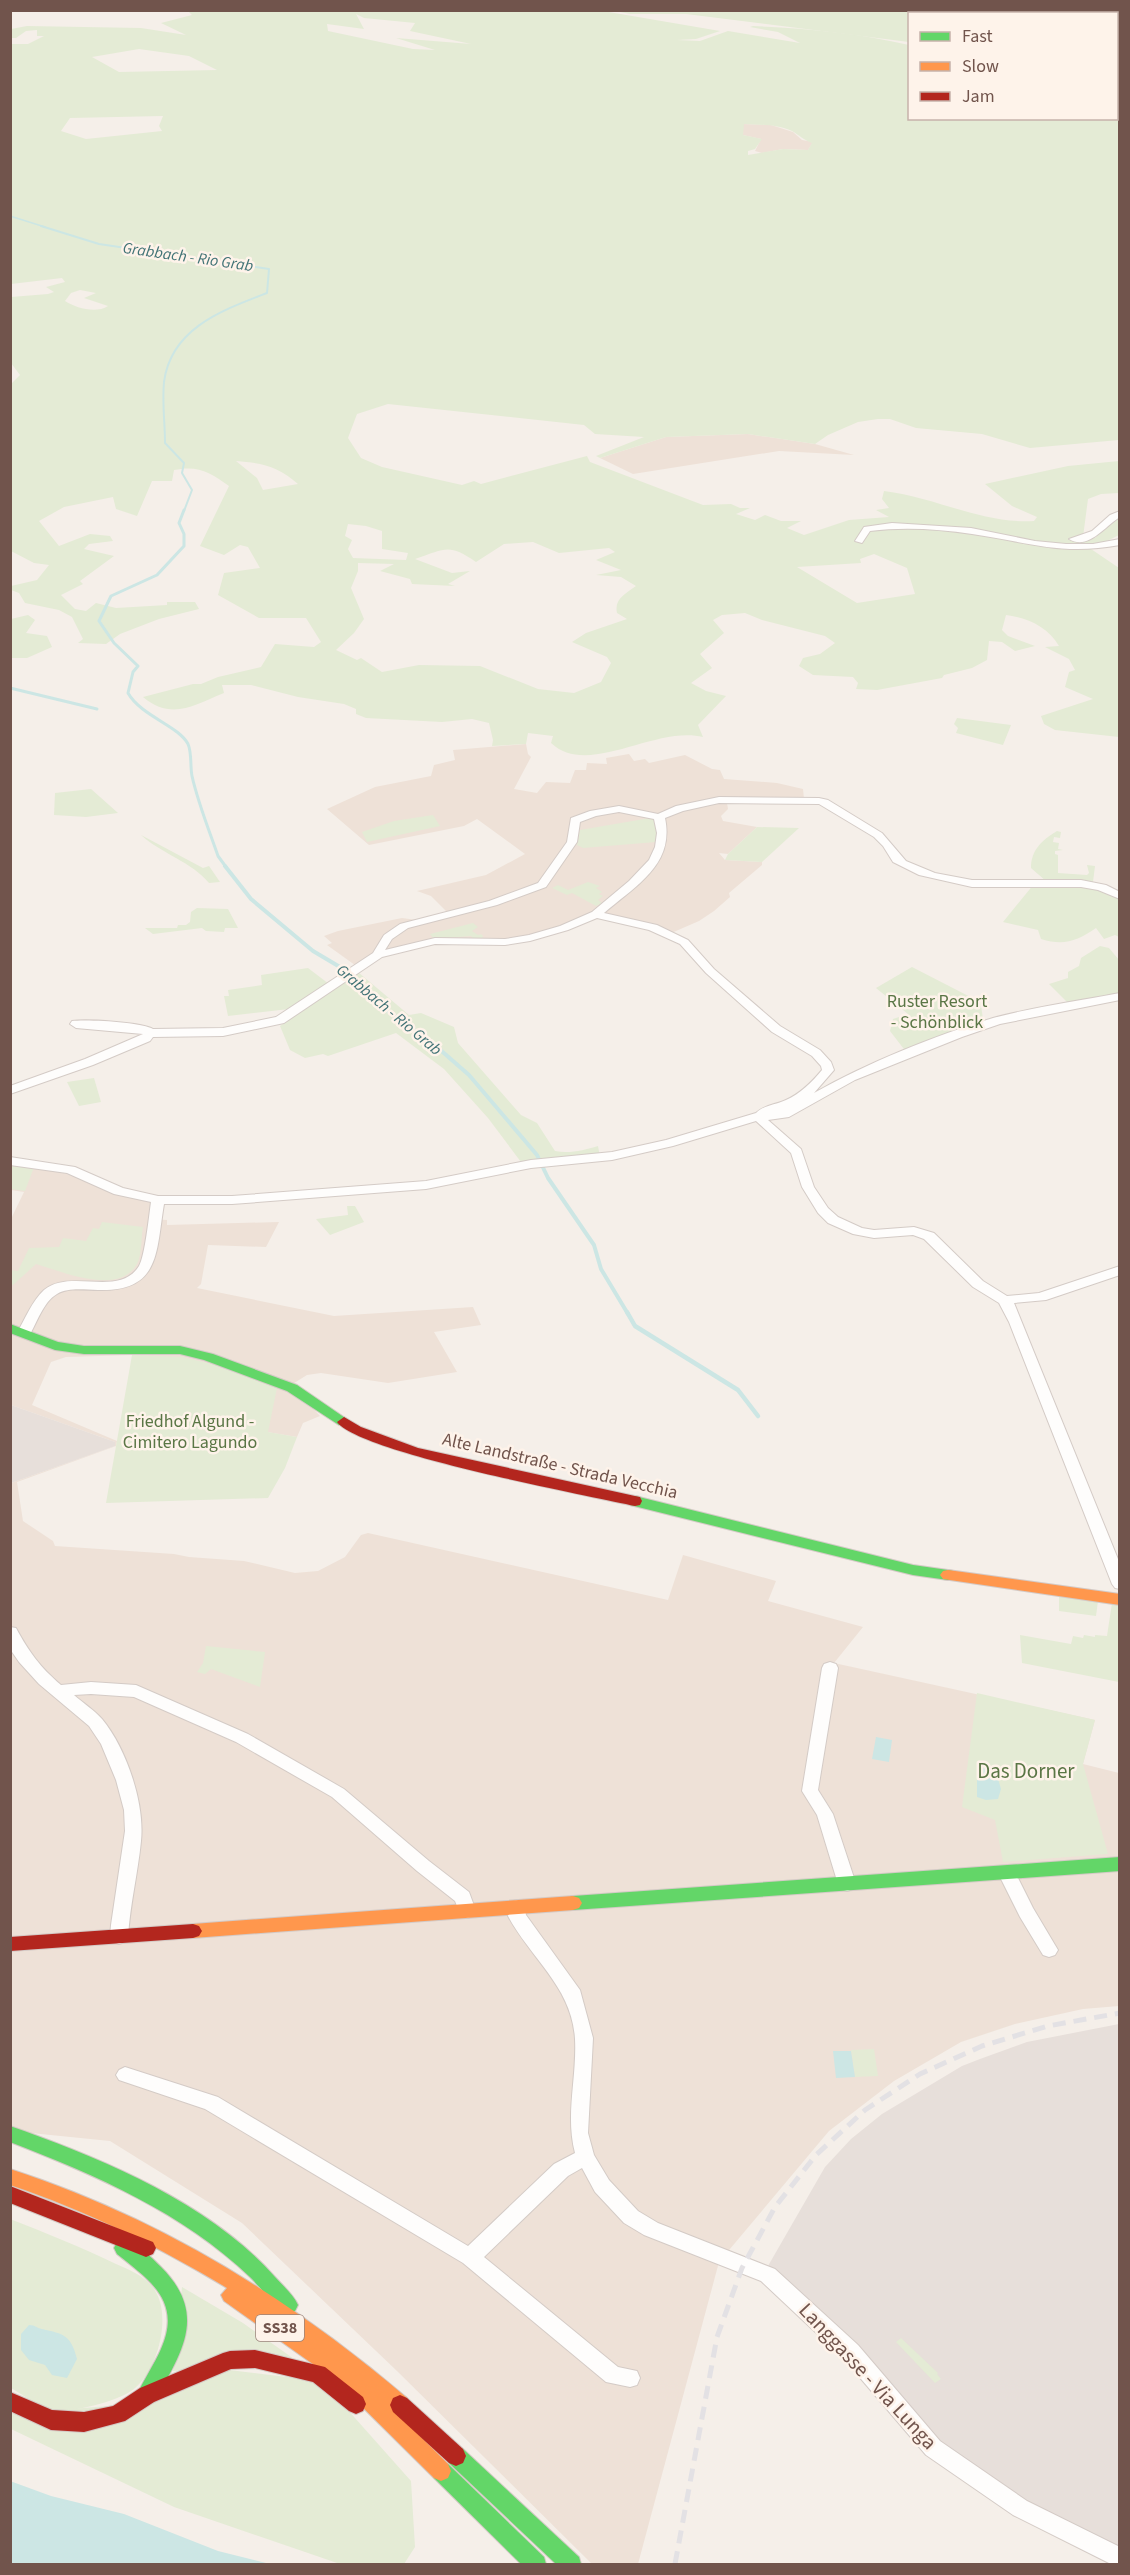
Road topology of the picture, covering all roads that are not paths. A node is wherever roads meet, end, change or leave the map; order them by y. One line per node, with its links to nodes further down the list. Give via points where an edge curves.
1 (1119, 513): 2 (street, via 1094,536 1086,538 1050,538 993,529)
2 (984, 532): 3 (street, via 886,526 867,529); 4 (street, via 1049,546 1093,547)
3 (859, 541)
4 (1119, 542)
5 (659, 817): 6 (street, via 719,800 819,801 867,826 888,845 896,859 929,874 966,882 1095,886); 7 (street, via 663,831 660,855 631,886); 8 (street, via 619,809 575,820 572,842 542,885 493,903 404,926 388,938)
6 (1119, 896)
7 (596, 914): 8 (street, via 530,938 506,942 435,941); 13 (street, via 640,923 690,946 710,971 776,1029 823,1059 828,1070 800,1098 767,1109)
8 (378, 955): 11 (street, via 293,1014 265,1025 223,1032)
9 (1119, 996): 13 (street, via 997,1021 851,1077 785,1114)
10 (76, 1024): 11 (street, via 145,1029)
11 (150, 1033): 12 (street, via 89,1062)
12 (10, 1090)
13 (760, 1116): 15 (street, via 612,1156 531,1164 411,1187 232,1200); 17 (street, via 797,1152 808,1187 833,1220 844,1227 874,1234 922,1232 978,1284)
14 (10, 1161): 15 (street, via 70,1170 119,1191)
15 (158, 1200): 18 (street, via 143,1272 119,1285 52,1291)
16 (1119, 1270): 17 (street, via 1041,1297)
17 (1005, 1300): 19 (street)
18 (17, 1330): 20 (main road, Alte Landstraße - Strada Vecchia, via 55,1346 84,1350 180,1350 208,1357 292,1388 357,1430 415,1452 710,1518 913,1570)
19 (1119, 1584)
20 (1119, 1600)
21 (10, 1632): 23 (street, via 22,1654)
22 (830, 1668): 26 (street, via 810,1791 825,1814)
23 (57, 1691): 28 (street, via 136,1691 242,1738 338,1793 464,1897); 29 (street, via 94,1721 113,1751 126,1785 134,1839)
24 (1119, 1864): 25 (main road)
25 (1007, 1873): 26 (main road); 31 (street)
26 (847, 1884): 27 (main road)
27 (517, 1907): 28 (main road); 34 (street, Langgasse - Via Lunga, via 517,1916 571,1989 584,2038 579,2133)
28 (467, 1911): 29 (main road)
29 (119, 1936): 30 (main road)
30 (10, 1944)
31 (1048, 1950)
32 (125, 2075): 38 (street, via 211,2103)
33 (10, 2134): 39 (main road, via 135,2187 202,2228 256,2271)
34 (585, 2157): 38 (street, via 561,2170); 44 (street, Langgasse - Via Lunga, via 602,2186 631,2217 651,2229 768,2275 851,2352 933,2448 1020,2508)
35 (10, 2177): 39 (main road, SS38, via 53,2190 172,2245)
36 (10, 2194): 37 (main road, SS38)
37 (91, 2227): 41 (main road, via 164,2277 178,2302 177,2338); 43 (main road, SS38, via 147,2248 190,2270 270,2321 341,2372)
38 (470, 2257): 40 (street, via 613,2375)
39 (315, 2334): 46 (main road, SS38, via 456,2456)
40 (630, 2378)
41 (147, 2395): 42 (main road, via 118,2414 84,2422 51,2420); 43 (main road, via 230,2360 255,2359 287,2365 318,2374)
42 (10, 2401)
43 (441, 2471): 45 (main road, SS38)
44 (1119, 2558)
45 (536, 2565)
46 (571, 2565)

